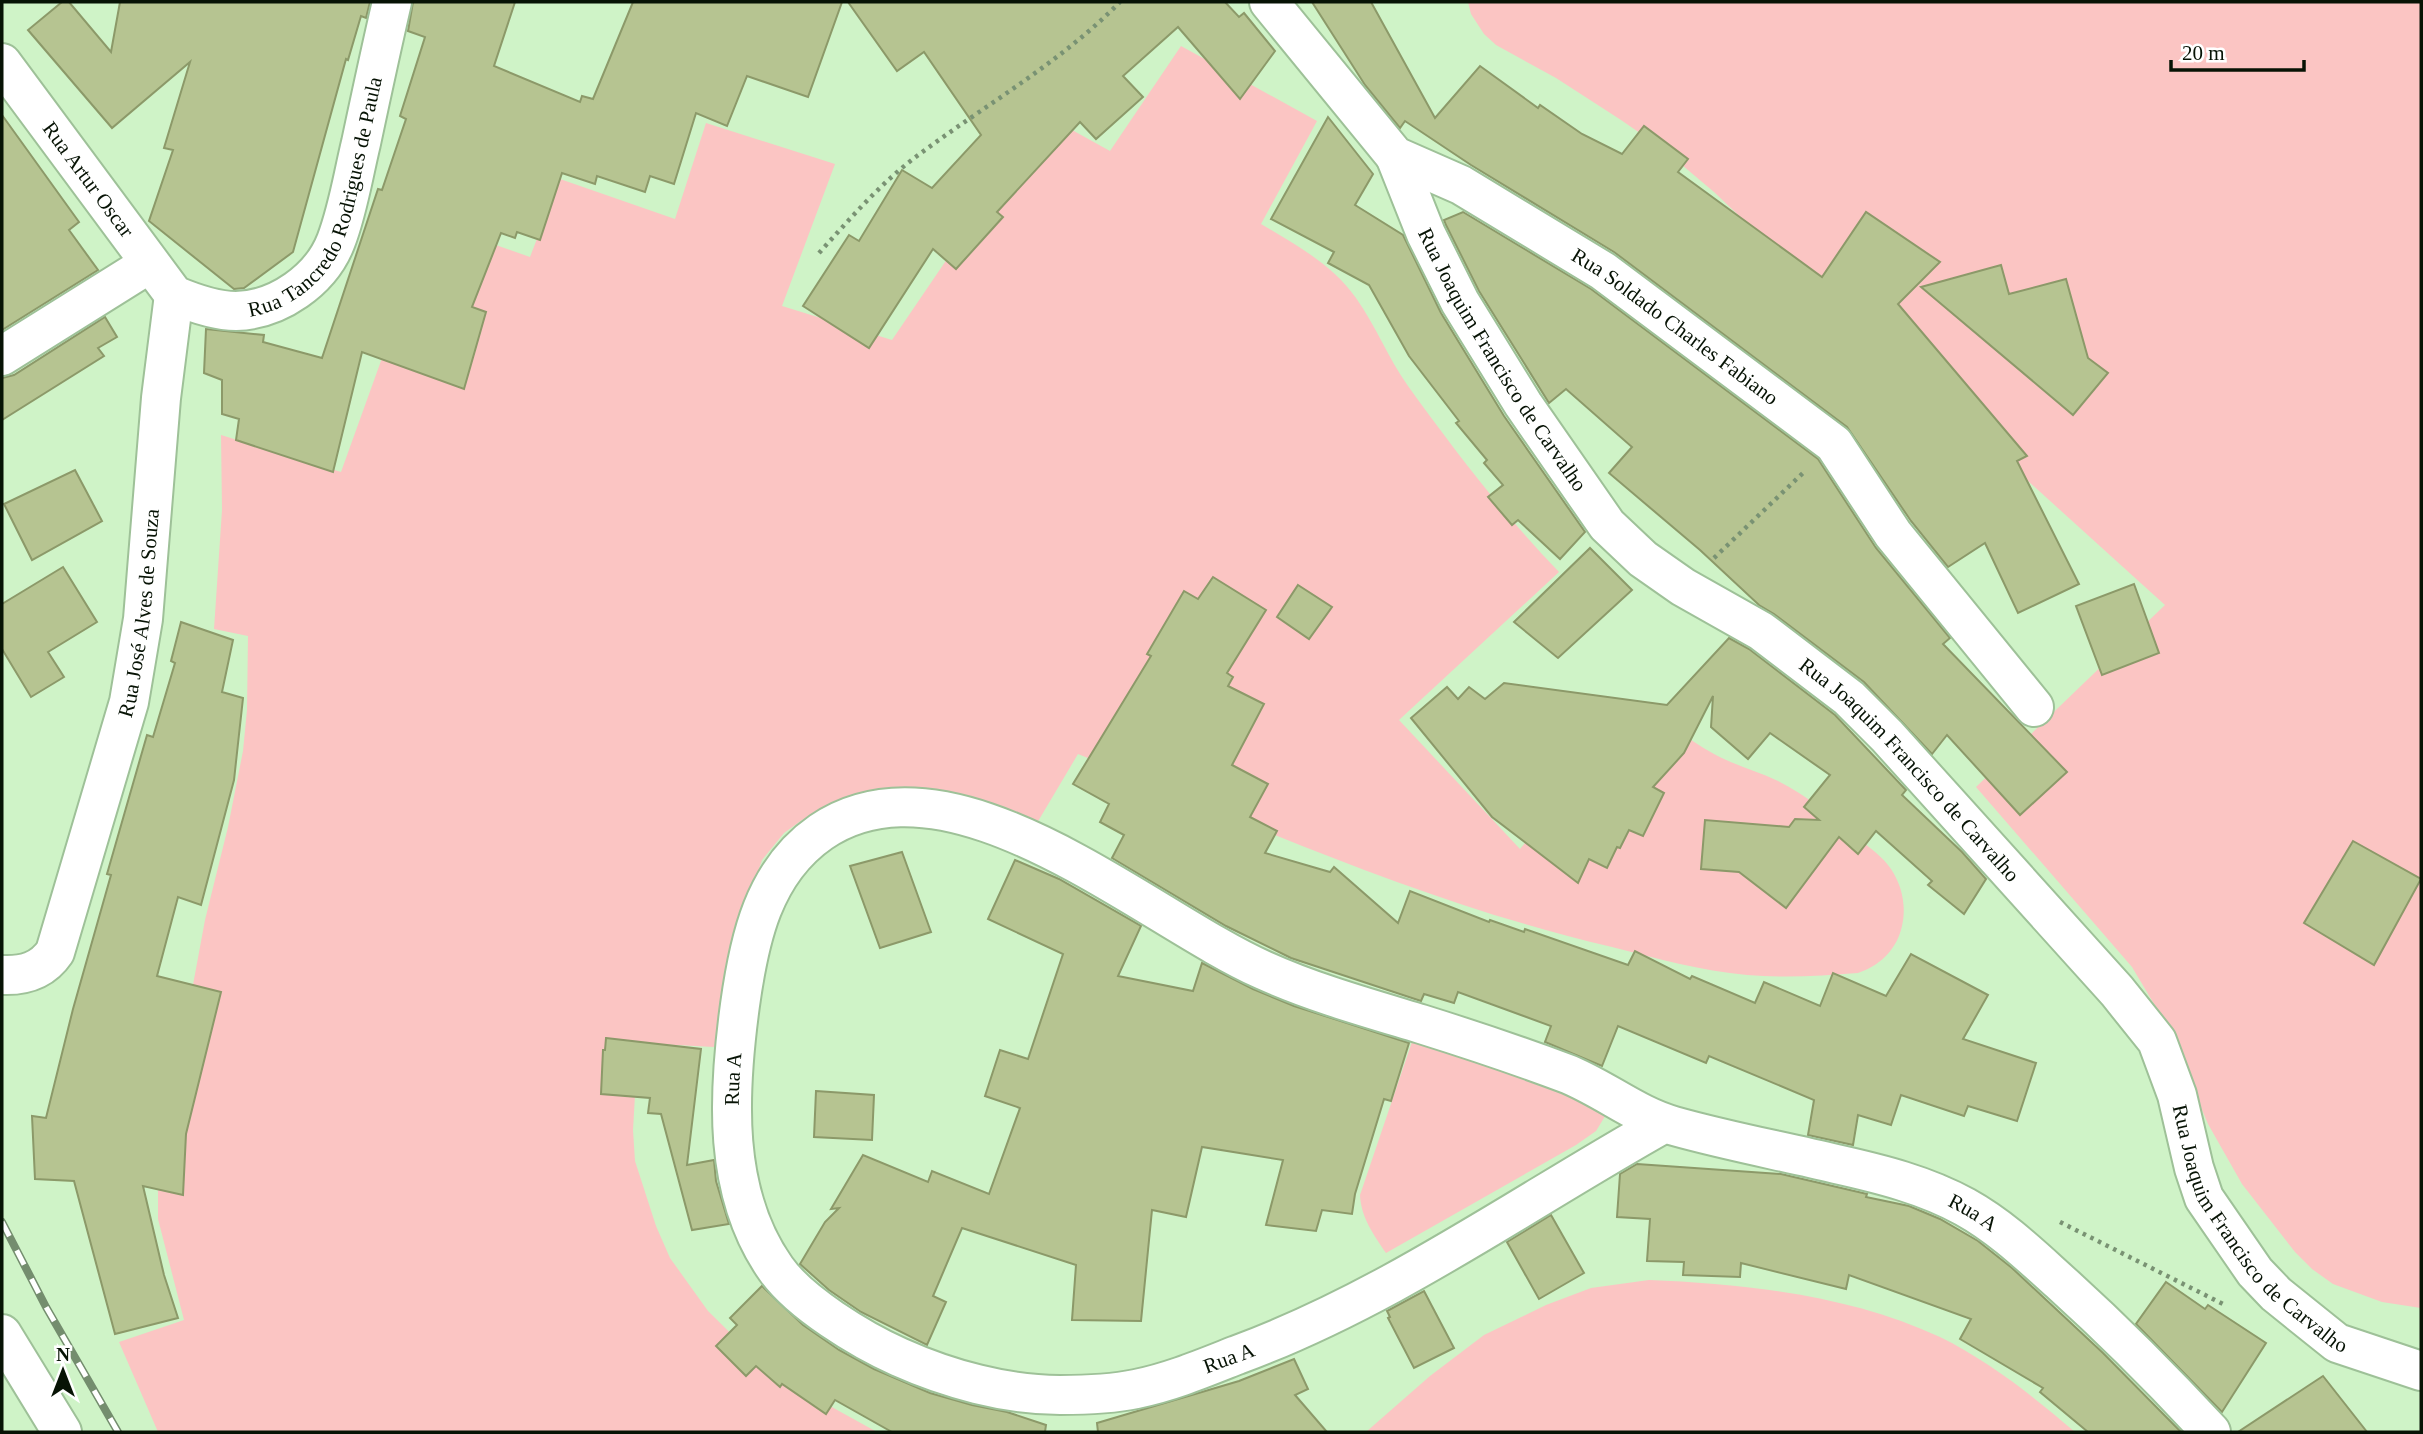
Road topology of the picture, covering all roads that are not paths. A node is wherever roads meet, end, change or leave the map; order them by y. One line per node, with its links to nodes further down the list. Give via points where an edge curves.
1 (392, 2): 6 (street, Rua Tancredo Rodrigues de Paula, via 349,196 328,258 311,279 286,297 256,308 213,308)
2 (1269, 2): 4 (street, Rua Soldado Charles Fabiano)
3 (2, 63): 5 (street, Rua Artur Oscar)
4 (1395, 156): 8 (street, Rua Soldado Charles Fabiano, via 1461,185 1603,271 1834,444 1893,534); 12 (street, Rua Joaquim Francisco de Carvalho, via 1460,302 1523,404 1607,525 1643,559 1761,631 1849,698 1936,789 2157,1041 2204,1198 2255,1272 2337,1343)
5 (149, 264): 6 (street, Rua Artur Oscar); 7 (street)
6 (174, 295): 9 (street, Rua José Alves de Souza, via 143,620 129,702 55,952 45,965 21,975)
7 (2, 356)
8 (2034, 707)
9 (2, 975)
10 (1663, 1124): 10 (street, Rua A, via 1564,1073 1333,998 1258,968 1046,847 965,815 930,808 868,812 844,820 790,859 755,927 731,1083 738,1177 755,1231 780,1276 820,1309 885,1351 944,1375 1040,1395 1134,1390 1283,1338 1375,1294); 14 (street, Rua A, via 1893,1177 1960,1204 2013,1239)
11 (2, 1334): 13 (street)
12 (2421, 1371)
13 (62, 1432)
14 (2211, 1432)

